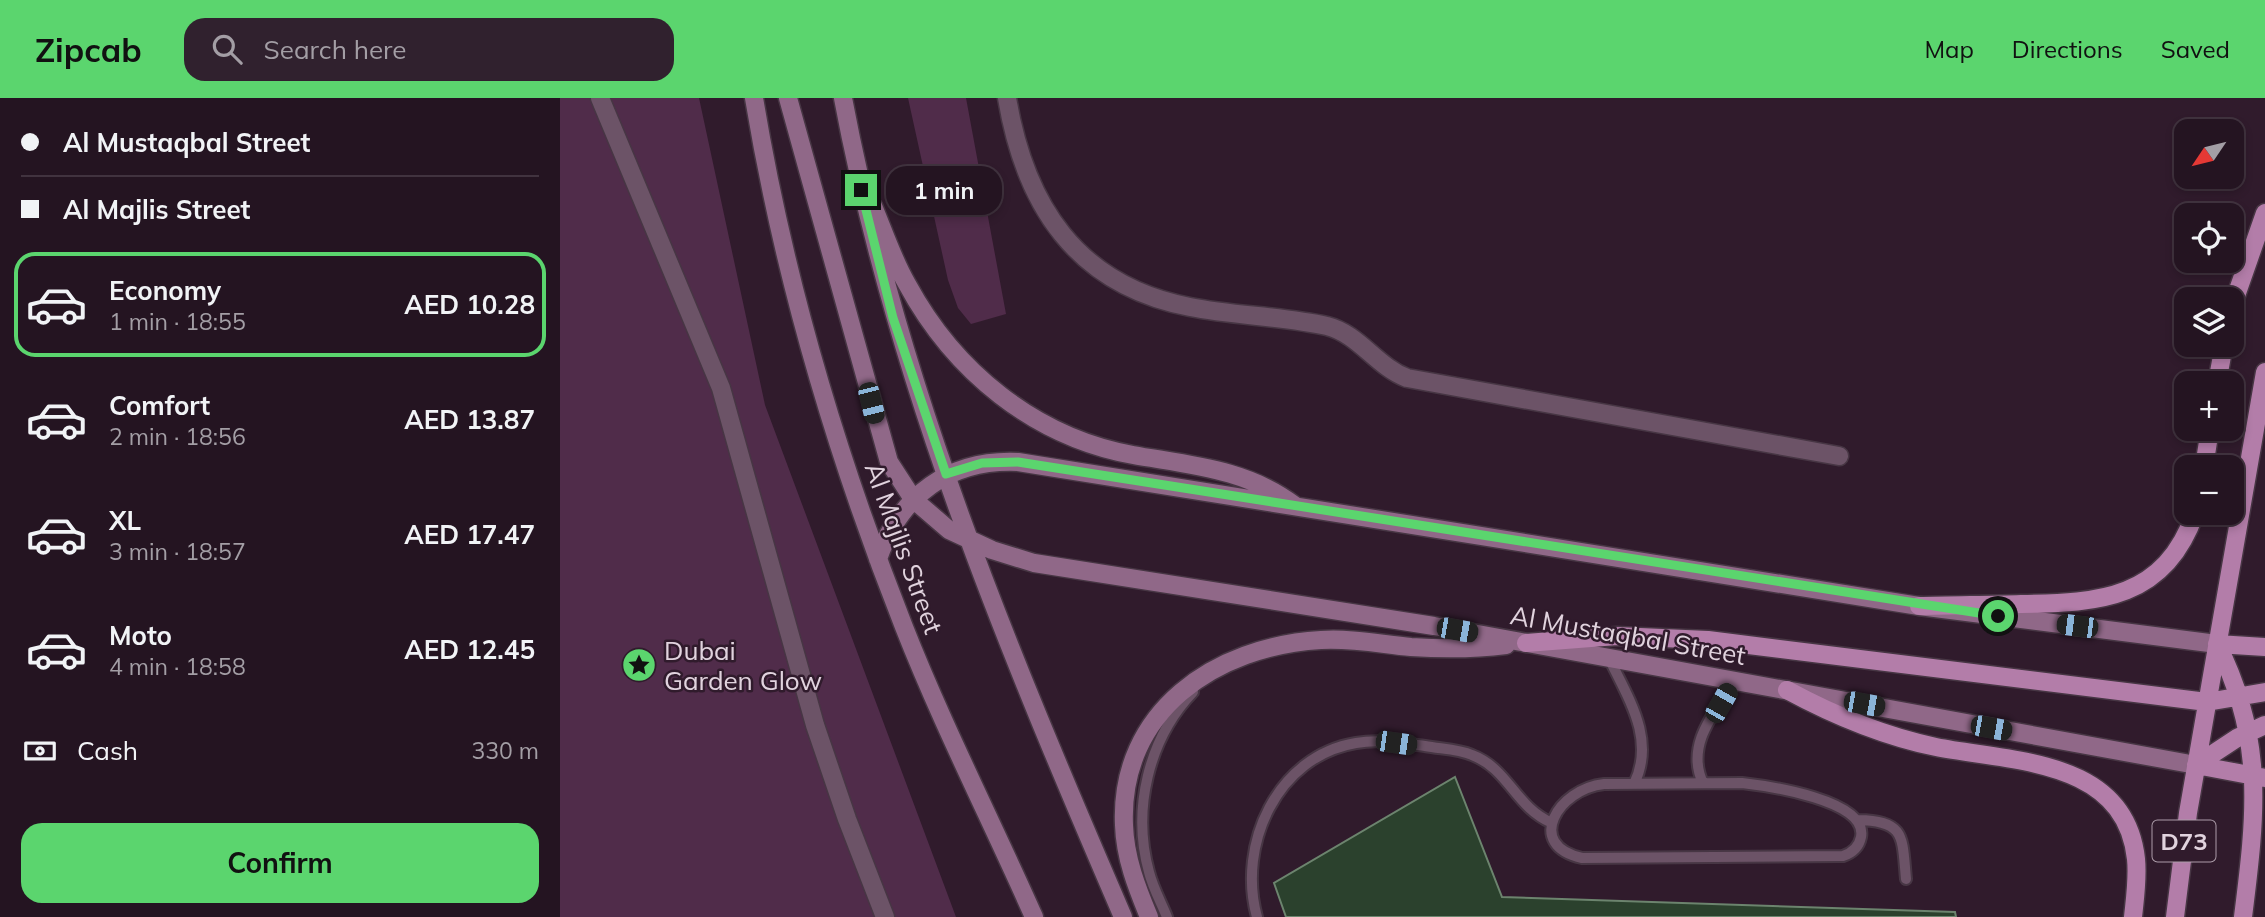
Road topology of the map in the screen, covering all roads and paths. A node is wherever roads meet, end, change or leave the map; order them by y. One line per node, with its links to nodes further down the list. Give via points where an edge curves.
1 (600, 98): 36 (street, via 721,388 815,725)
2 (754, 98): 16 (main road, Al Majlis Street, via 808,343)
3 (788, 98): 12 (main road, Al Mustaqbal Street, via 881,442)
4 (843, 98): 6 (main road)
5 (1007, 98): 10 (street, via 1022,166 1056,227 1088,260 1147,295 1192,308 1340,330 1381,365 1406,378)
6 (855, 164): 11 (main road, via 893,318); 13 (main road, via 919,306 953,352 995,392 1071,436 1128,454 1245,477)
7 (2265, 213): 8 (main road)
8 (2239, 287)
9 (2265, 372): 19 (main road, D73)
10 (1839, 456)
11 (946, 474): 12 (main road); 13 (main road, via 982,463 1018,462); 15 (main road)
12 (913, 499): 15 (main road, Al Mustaqbal Street, via 929,516); 16 (main road, via 897,517)
13 (1297, 507): 17 (main road)
14 (2190, 525): 17 (main road, via 2164,565 2113,597 2073,603)
15 (970, 541): 18 (main road, Al Mustaqbal Street, via 1043,565); 38 (main road)
16 (878, 559): 37 (main road, Al Majlis Street, via 933,698)
17 (1919, 606): 19 (main road)
18 (1526, 643): 21 (main road, via 1438,648 1318,640); 22 (main road, Al Mustaqbal Street); 27 (main road, via 1617,636 1708,640)
19 (2217, 644): 20 (main road); 26 (main road); 27 (main road, D73)
20 (2265, 647)
21 (1238, 657): 39 (main road, via 1202,674 1174,697 1149,728 1132,765 1124,828 1131,870); 40 (lane, via 1185,700 1149,769 1142,825 1145,853)
22 (1608, 658): 23 (main road, Al Mustaqbal Street); 32 (lane, via 1642,736 1642,761)
23 (1734, 681): 24 (main road, Al Mustaqbal Street); 31 (lane, via 1698,744 1696,764)
24 (1787, 691): 29 (main road, Al Mustaqbal Street); 42 (main road, via 1897,737 2044,766 2086,780 2118,811 2133,840 2137,872)
25 (2265, 692): 26 (main road)
26 (2242, 698): 27 (main road); 28 (main road)
27 (2207, 702): 29 (main road, D73)
28 (2258, 728): 29 (main road); 30 (main road)
29 (2196, 765): 30 (main road, Al Mustaqbal Street); 43 (main road, D73)
30 (2261, 778): 44 (main road)
31 (1703, 783): 32 (lane); 33 (lane, via 1795,791)
32 (1634, 784): 34 (lane, via 1586,787 1560,805)
33 (1858, 820): 34 (lane, via 1862,835 1856,848 1843,856 1583,858 1563,851); 35 (lane, via 1886,822 1898,831)
34 (1552, 823): 41 (lane, via 1523,806 1495,769 1476,756 1376,741 1335,748 1300,769 1264,817 1252,856)
35 (1906, 878)
36 (885, 917)
37 (1034, 917)
38 (1123, 917)
39 (1149, 917)
40 (1167, 917)
41 (1256, 917)
42 (2133, 917)
43 (2175, 917)
44 (2243, 917)

